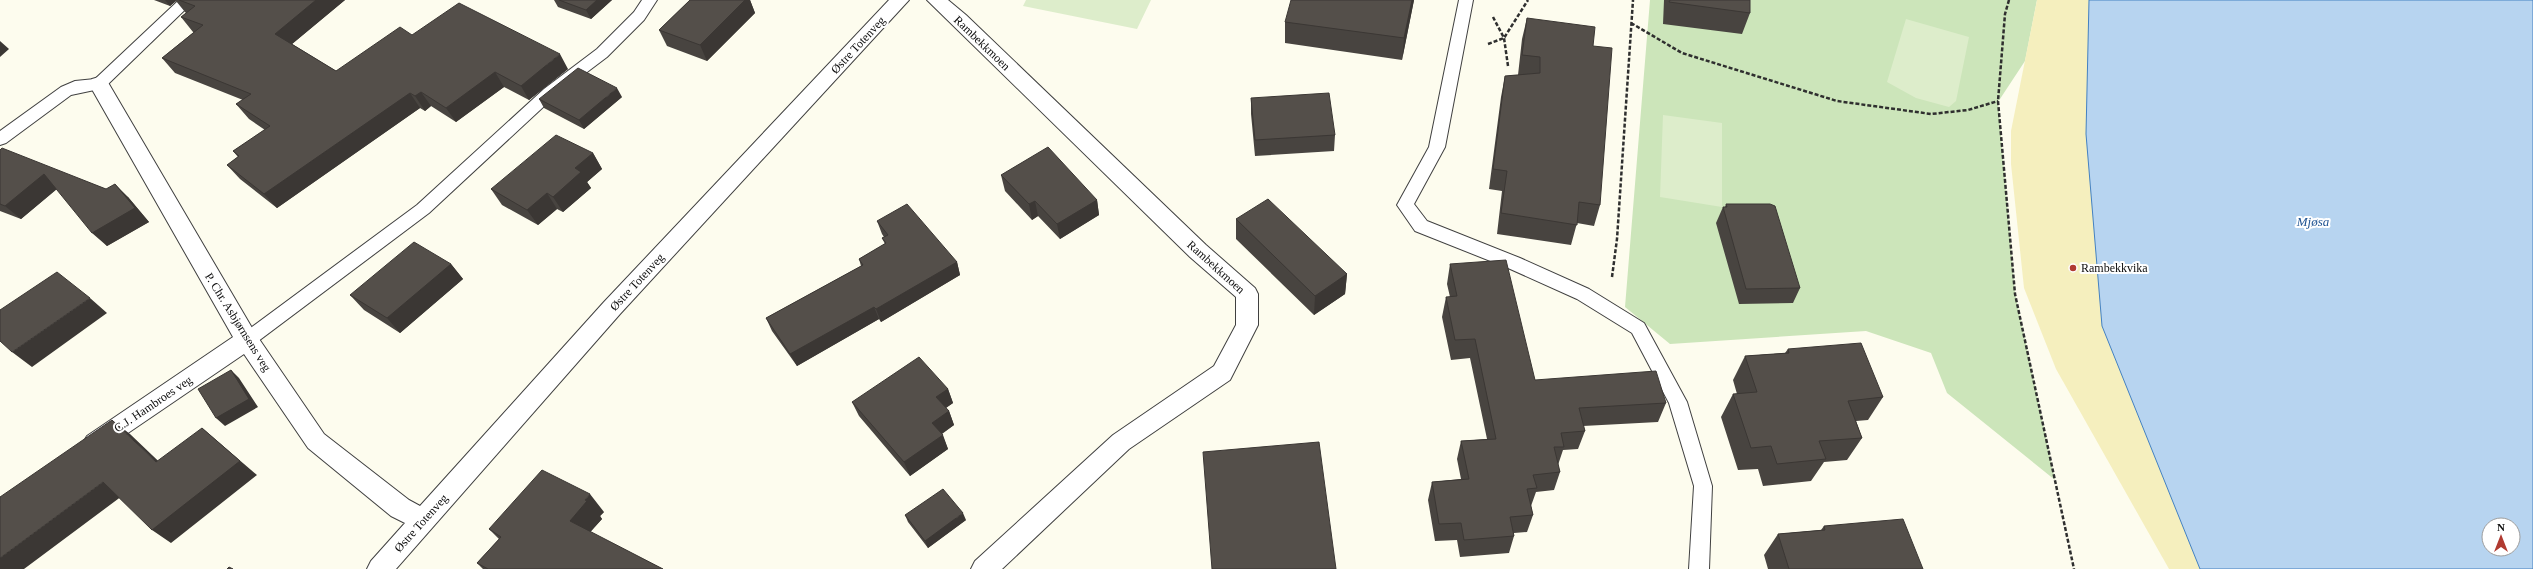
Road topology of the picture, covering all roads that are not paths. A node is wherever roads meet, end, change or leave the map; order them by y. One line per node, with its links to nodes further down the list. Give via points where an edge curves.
1 (188, 0): 6 (lane)
2 (650, 0): 8 (lane, via 602,53 549,93 422,209)
3 (900, 0): 10 (street, Østre Totenveg, via 612,308)
4 (936, 0): 12 (street, Rambekkmoen, via 1198,251 1247,294 1247,325 1222,373 1121,442)
5 (1466, 0): 13 (lane, via 1437,147 1405,205 1421,226 1514,262 1583,294 1638,328 1678,402 1703,486)
6 (99, 84): 7 (lane, via 75,87 66,92); 8 (street, P. Chr. Asbjørnsens veg)
7 (0, 139)
8 (247, 340): 9 (street, C.J. Hambroes veg); 10 (street, P. Chr. Asbjørnsens veg, via 316,441 400,508)
9 (78, 455)
10 (423, 521): 11 (street, Østre Totenveg)
11 (380, 569)
12 (984, 569)
13 (1699, 569)

